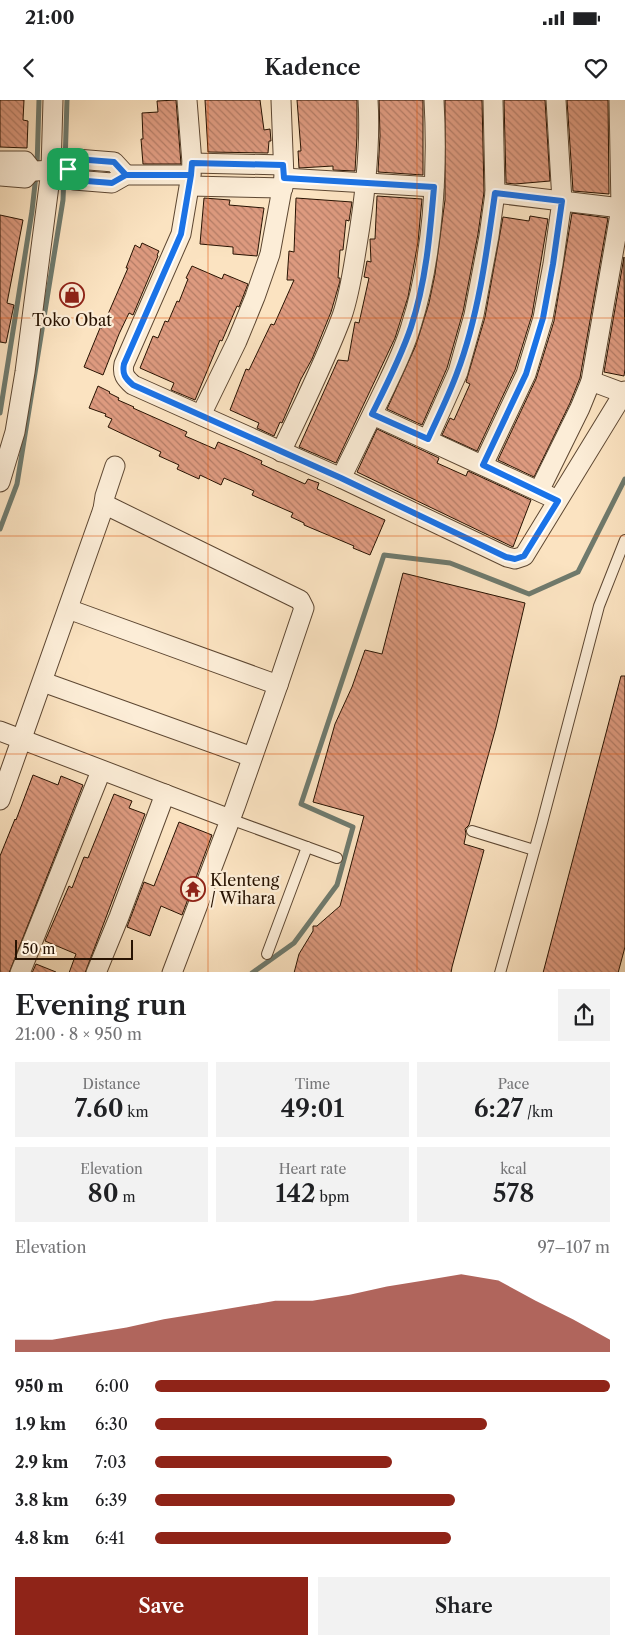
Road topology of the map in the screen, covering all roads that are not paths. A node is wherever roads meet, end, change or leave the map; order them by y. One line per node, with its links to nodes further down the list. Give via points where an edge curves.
1 (53, 100): 10 (street)
2 (187, 100): 11 (street)
3 (281, 100): 13 (street)
4 (368, 100): 14 (street)
5 (434, 100): 15 (street)
6 (492, 100): 16 (street)
7 (556, 100): 17 (street)
8 (619, 100): 18 (street)
9 (0, 161): 10 (street, via 25,161)
10 (51, 170): 11 (street, via 74,180 112,183 126,175); 12 (street, via 25,178); 28 (street, via 25,372 14,432)
11 (191, 175): 13 (street); 22 (street, via 181,234 123,370 125,378 133,385)
12 (0, 176)
13 (283, 177): 14 (street); 22 (street, via 270,254 237,341)
14 (366, 183): 15 (street); 24 (street, via 352,280 342,314)
15 (434, 187): 21 (street, via 426,259 411,327)
16 (495, 193): 17 (street); 23 (street, via 474,316 458,372)
17 (562, 201): 18 (street); 25 (street, via 543,318 526,374)
18 (623, 208): 19 (street)
19 (591, 381): 20 (street); 29 (street)
20 (624, 392): 30 (street)
21 (372, 414): 23 (street); 27 (street)
22 (201, 415): 24 (street)
23 (428, 439): 25 (street)
24 (280, 452): 27 (street)
25 (483, 465): 29 (street)
26 (115, 466): 31 (street)
27 (341, 478): 30 (street, via 515,559 524,556)
28 (0, 482)
29 (539, 491): 30 (street)
30 (558, 501)
31 (103, 509): 33 (street); 35 (street, via 110,507 300,600 303,612)
32 (625, 540): 45 (lane, via 599,606)
33 (68, 609): 34 (street); 35 (street)
34 (43, 682): 37 (street); 38 (street)
35 (278, 685): 38 (street)
36 (0, 731): 37 (street)
37 (21, 739): 39 (street); 41 (street)
38 (252, 757): 42 (street)
39 (101, 771): 40 (street); 48 (street)
40 (165, 794): 42 (street); 49 (street)
41 (0, 800)
42 (230, 819): 44 (lane); 50 (street)
43 (472, 831): 45 (lane)
44 (307, 847): 46 (lane); 47 (lane)
45 (534, 850): 51 (lane)
46 (337, 858)
47 (267, 954)
48 (20, 972)
49 (96, 972)
50 (172, 972)
51 (500, 972)

